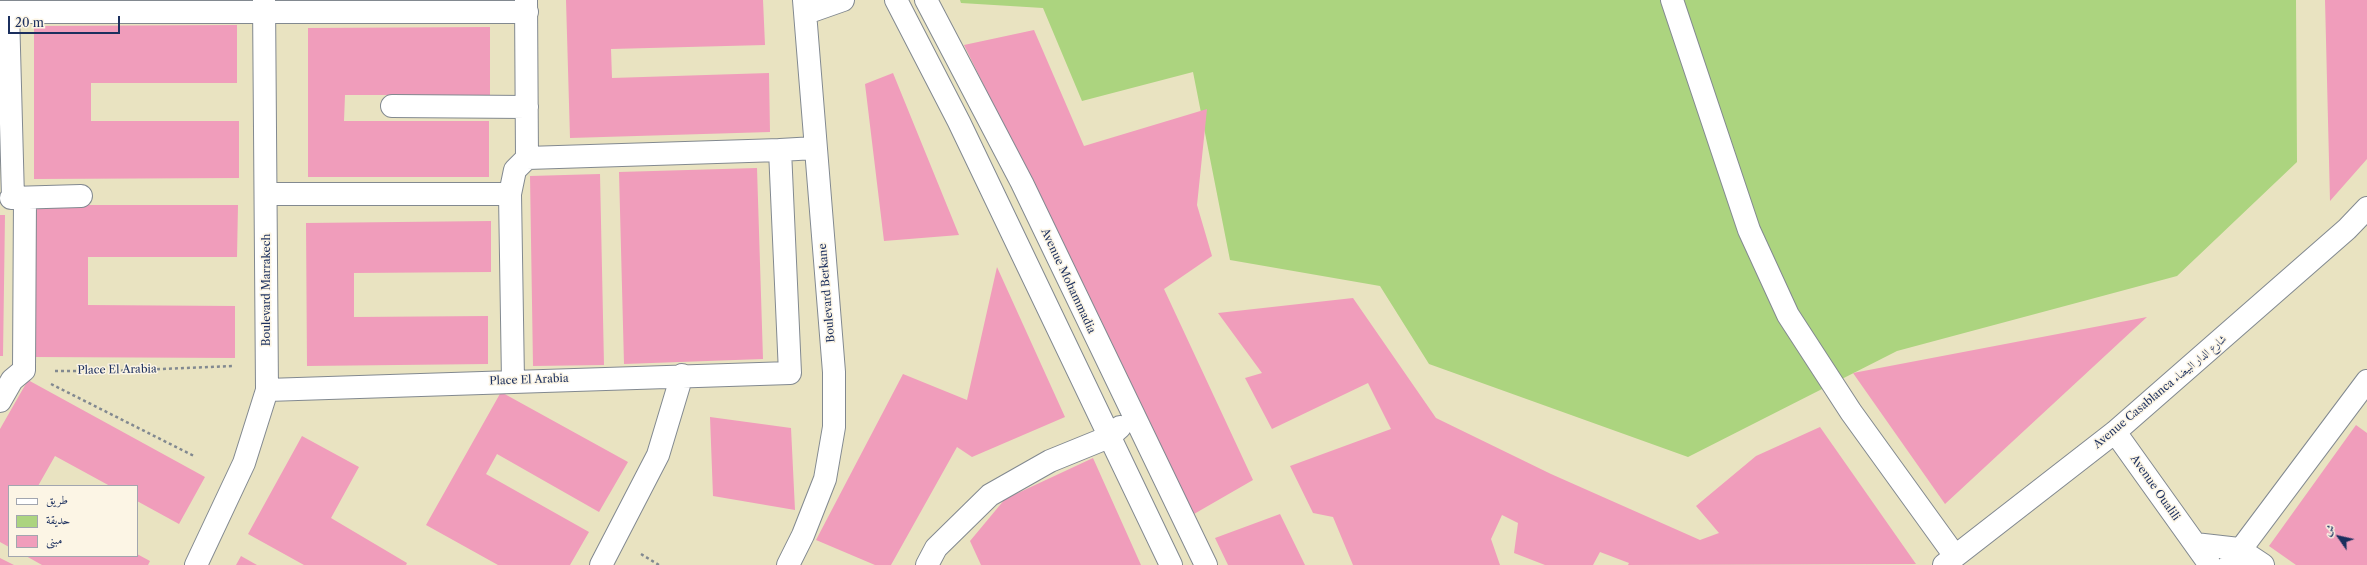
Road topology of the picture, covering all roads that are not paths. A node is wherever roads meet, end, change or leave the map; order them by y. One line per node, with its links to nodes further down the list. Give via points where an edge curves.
1 (843, 0): 8 (street, Boulevard Berkane)
2 (896, 0): 30 (street, via 959,122)
3 (926, 0): 28 (street, Avenue Mohammadia, via 1022,183)
4 (1672, 0): 34 (street, via 1749,230 1788,315)
5 (73, 6): 6 (street); 9 (street)
6 (264, 6): 7 (street); 15 (street, Boulevard Marrakech)
7 (527, 6): 11 (street)
8 (805, 6): 12 (street, Boulevard Berkane)
9 (4, 12): 18 (street)
10 (392, 106): 11 (street)
11 (527, 107): 14 (street)
12 (816, 148): 13 (street); 37 (street, Boulevard Berkane, via 834,372 834,427 825,478 803,535)
13 (780, 150): 14 (street); 22 (street, Place El Arabia, via 790,373)
14 (527, 158): 16 (street, via 516,170)
15 (266, 194): 16 (street); 25 (street, Boulevard Marrakech)
16 (510, 194): 23 (street)
17 (81, 196): 18 (street)
18 (13, 198): 21 (street)
19 (2367, 208): 29 (street, Avenue Casablanca شارع الدار البيضاء, via 2341,234)
20 (0, 370): 21 (street)
21 (24, 370): 26 (street, via 12,380)
22 (682, 375): 23 (street, Place El Arabia); 36 (street, via 658,455)
23 (512, 381): 25 (street, Place El Arabia)
24 (2367, 381): 27 (street)
25 (267, 390): 35 (street, Boulevard Marrakech, via 244,463)
26 (0, 401)
27 (2359, 407): 32 (street)
28 (1132, 415): 30 (street); 39 (street, Avenue Mohammadia)
29 (2115, 432): 31 (street, Avenue Oualili); 34 (street, Avenue Casablanca شارع الدار البيضاء)
30 (1110, 436): 33 (street, via 1050,461 990,495); 38 (street)
31 (2195, 544): 32 (street); 40 (street, Avenue Oualili)
32 (2234, 557): 41 (street)
33 (936, 559)
34 (1949, 561)
35 (196, 565)
36 (601, 565)
37 (788, 565)
38 (1171, 565)
39 (1206, 565)
40 (2210, 565)
41 (2263, 565)

